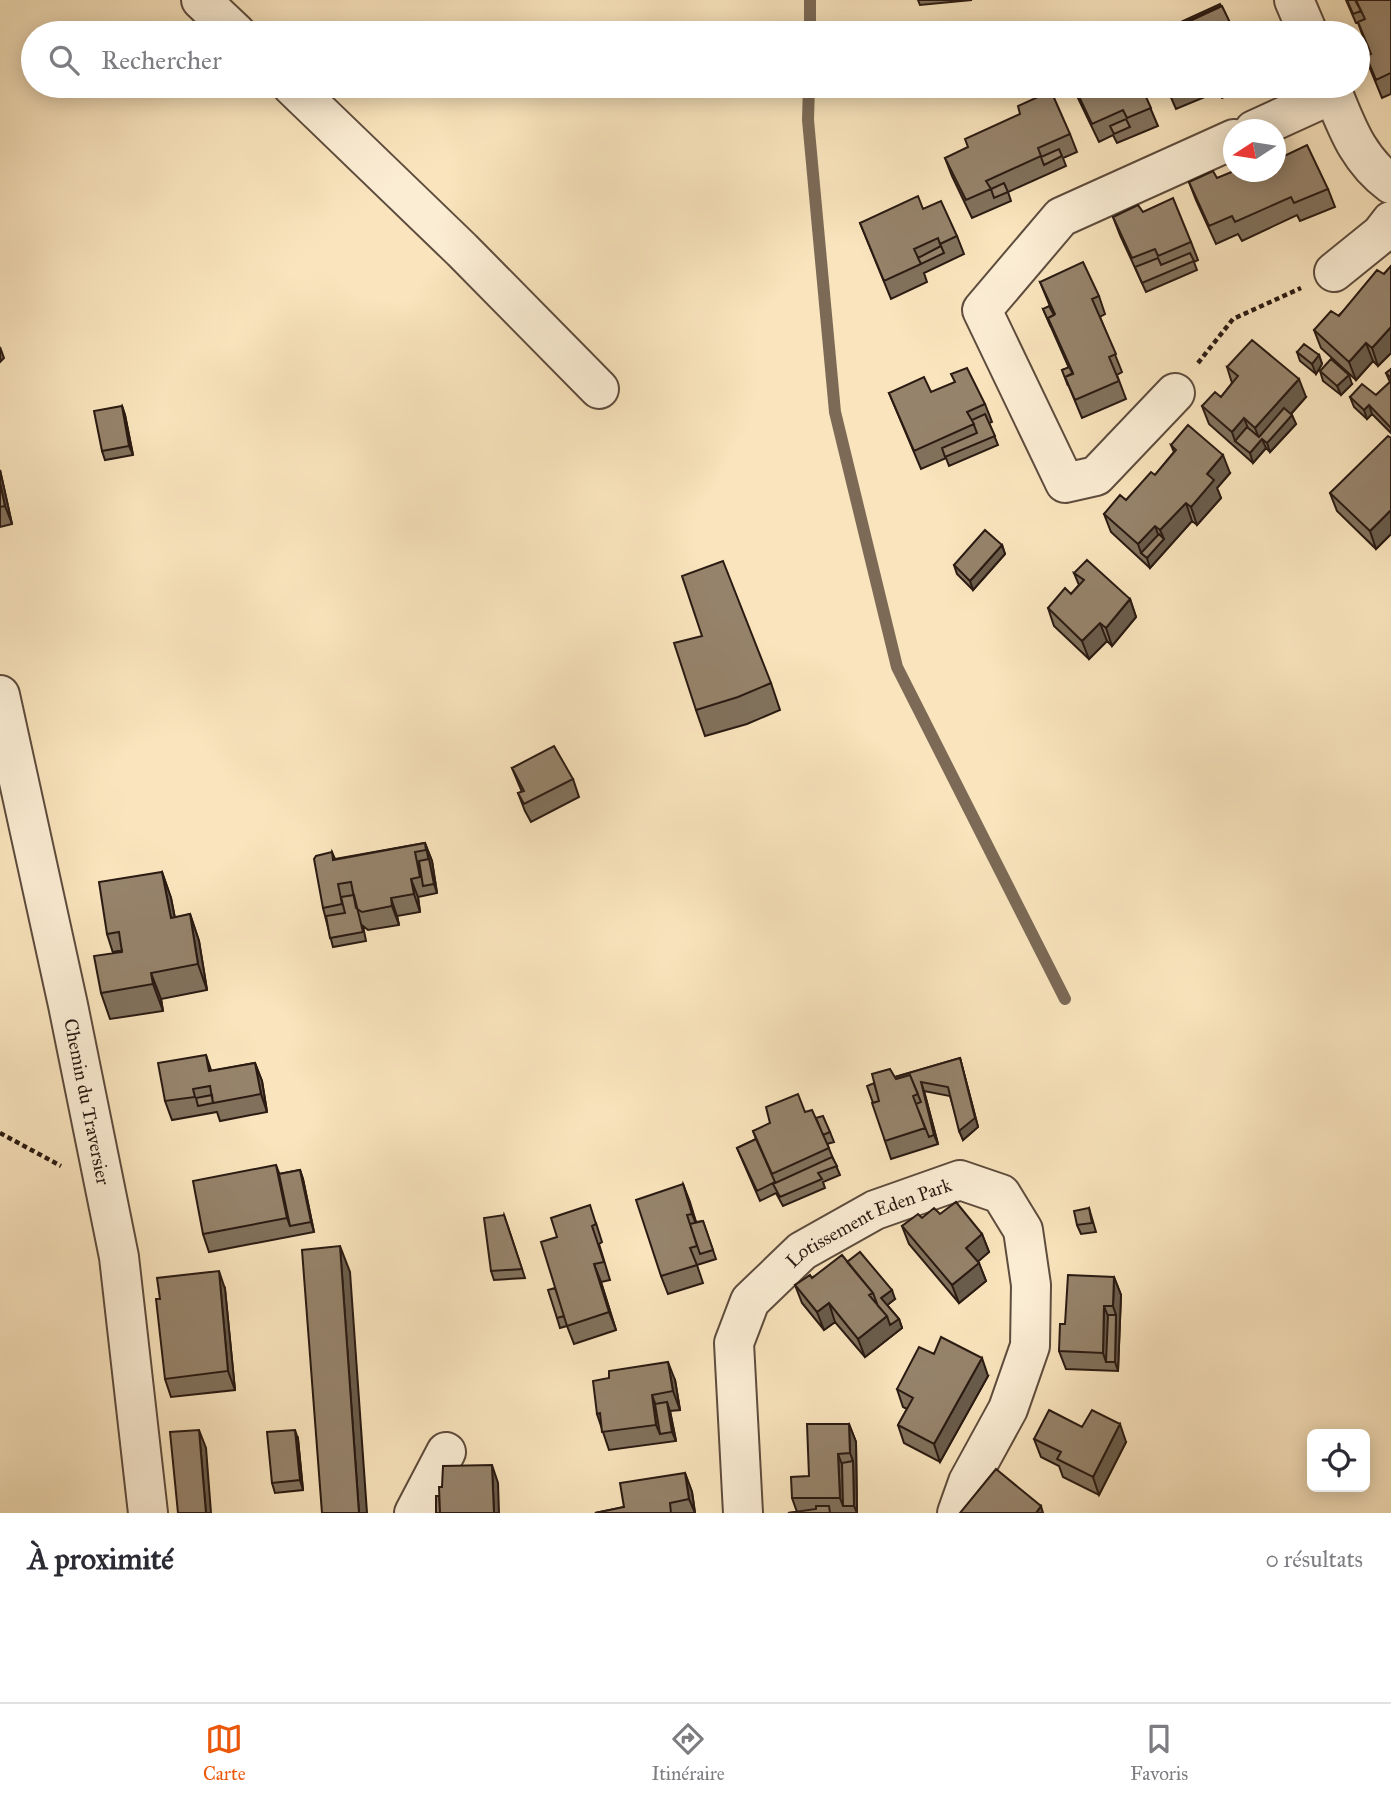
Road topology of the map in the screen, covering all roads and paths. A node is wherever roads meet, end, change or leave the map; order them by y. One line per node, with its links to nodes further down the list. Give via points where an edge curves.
1 (201, 0): 3 (street)
2 (1294, 0): 4 (street)
3 (223, 21)
4 (1303, 21)
5 (304, 98): 13 (street)
6 (1316, 98): 8 (street)
7 (1335, 98): 10 (street, via 1357,149)
8 (1275, 119)
9 (1223, 144): 14 (street, via 1061,217 982,310 1065,483 1096,476)
10 (1391, 184)
11 (1391, 221): 12 (street)
12 (1334, 272): 14 (path, via 1233,319)
13 (599, 389)
14 (1175, 393)
15 (0, 695): 17 (street, Chemin du Traversier)
16 (0, 1133): 17 (path)
17 (106, 1190): 19 (street, Chemin du Traversier, via 119,1256)
18 (446, 1452): 20 (street)
19 (148, 1513)
20 (414, 1513)
21 (743, 1513): 22 (street, Lotissement Eden Park, via 734,1343 750,1301 803,1251 875,1210 960,1180 1000,1194 1023,1230 1031,1285 1030,1346 1008,1409 968,1482)
22 (957, 1513)

